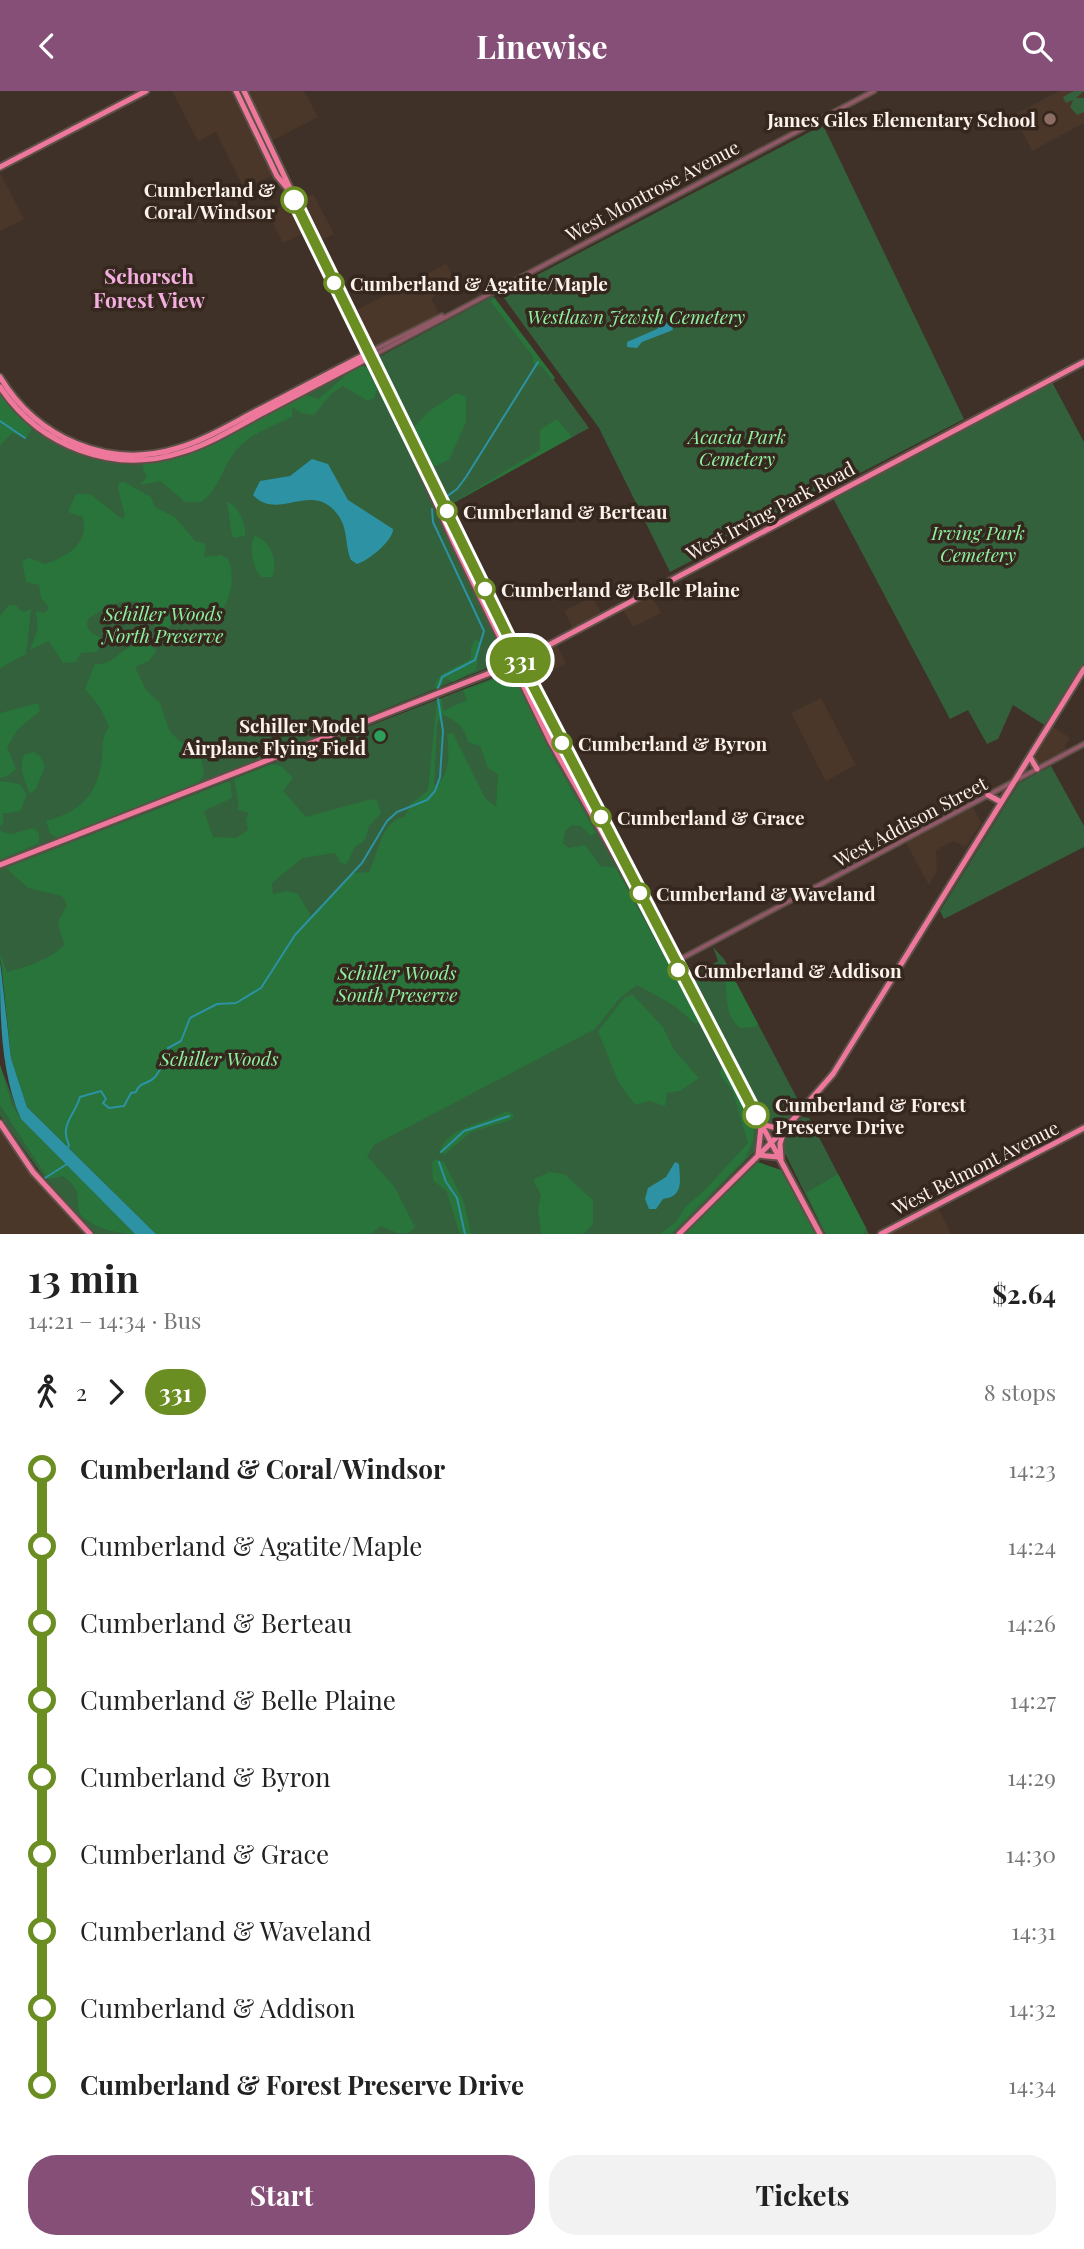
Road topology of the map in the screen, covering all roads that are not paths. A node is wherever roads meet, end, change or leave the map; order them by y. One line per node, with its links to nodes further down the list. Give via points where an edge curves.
1 (146, 91): 5 (main road)
2 (236, 91): 6 (main road, via 277,176)
3 (244, 91): 6 (main road)
4 (874, 91): 7 (street, West Montrose Avenue)
5 (0, 167)
6 (288, 188): 7 (main road)
7 (369, 355): 11 (main road); 12 (main road, West Montrose Avenue)
8 (1084, 362): 13 (main road, West Irving Park Road)
9 (0, 377): 12 (main road, via 34,419 88,449 141,455)
10 (0, 387): 12 (main road, via 36,427 65,446 92,455 153,459)
11 (388, 395): 13 (main road); 14 (main road)
12 (203, 441)
13 (520, 660): 14 (main road, West Irving Park Road); 23 (main road)
14 (513, 664): 22 (main road, West Irving Park Road); 23 (main road, via 550,741)
15 (1084, 669): 17 (main road)
16 (1084, 744): 18 (street, West Addison Street)
17 (1030, 757): 18 (main road); 19 (main road)
18 (1037, 769): 19 (street, West Addison Street)
19 (1016, 780): 20 (street, West Addison Street); 21 (main road)
20 (988, 795): 21 (main road); 24 (street, West Addison Street)
21 (1001, 802): 28 (main road, via 833,1074)
22 (0, 865)
23 (659, 933): 24 (main road)
24 (674, 963): 26 (main road)
25 (0, 1123): 32 (main road, via 33,1172)
26 (761, 1124): 28 (main road); 29 (main road); 30 (main road)
27 (1084, 1128): 35 (main road, West Belmont Avenue)
28 (784, 1130): 29 (main road); 31 (main road)
29 (771, 1143): 30 (main road); 31 (main road)
30 (758, 1155): 31 (main road); 33 (main road)
31 (780, 1159): 34 (main road)
32 (90, 1234)
33 (679, 1234)
34 (820, 1234)
35 (881, 1234)

